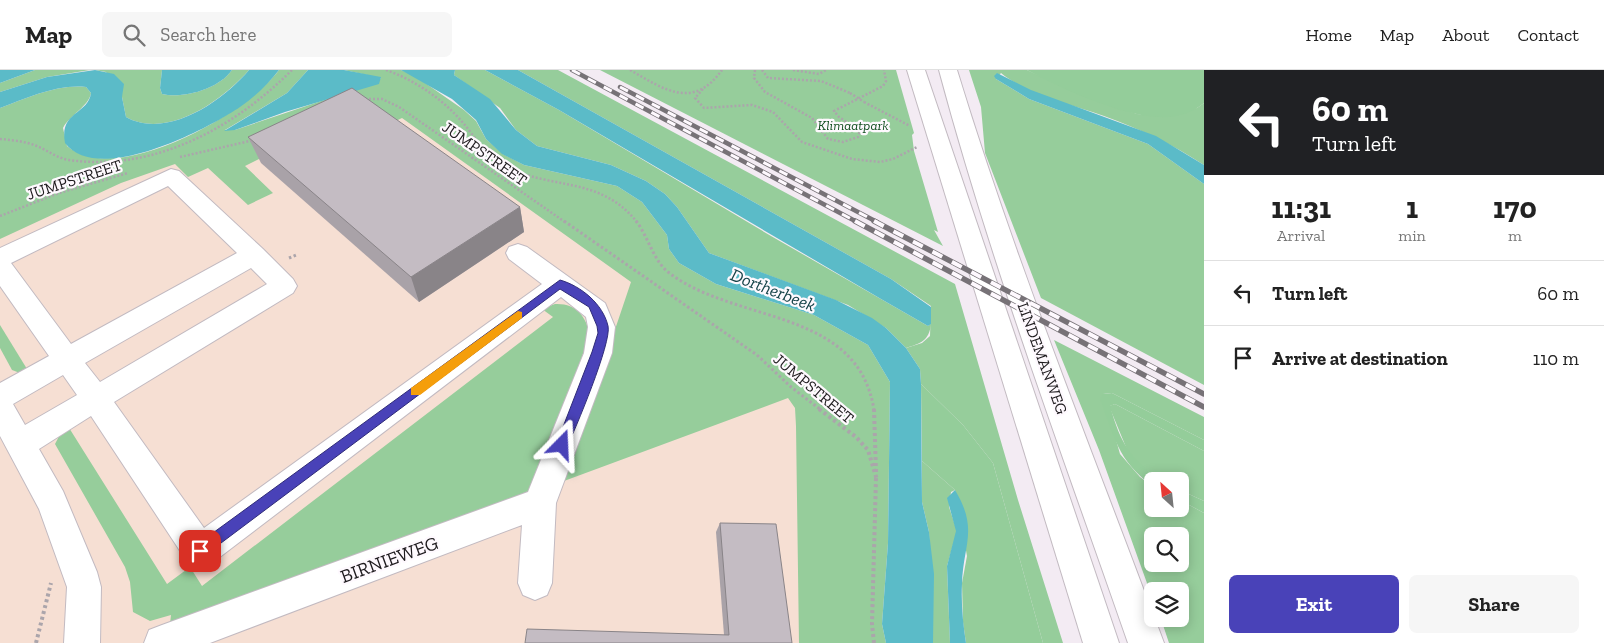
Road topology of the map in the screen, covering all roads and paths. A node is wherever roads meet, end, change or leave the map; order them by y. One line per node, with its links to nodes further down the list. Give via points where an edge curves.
1 (292, 70): 15 (path, via 264,97 235,118 182,144 138,158 109,164 73,161 35,145)
2 (386, 70): 31 (path, via 408,79 436,99 461,120 484,151 501,164 519,172 600,192 617,201 645,233 668,273 695,288 791,321 819,336 854,362 874,404)
3 (630, 70): 12 (path, via 682,95)
4 (722, 70): 12 (path, via 713,84)
5 (755, 70): 9 (path, via 755,83 762,92 814,120 824,137 845,142 858,137 860,131 836,116 834,111 883,86 886,81)
6 (762, 70): 14 (path, bridge, via 768,78 814,79 841,87)
7 (793, 70): 8 (path, via 818,74)
8 (826, 70)
9 (884, 70)
10 (916, 70): 37 (street, LINDEMANWEG)
11 (948, 70): 38 (street, LINDEMANWEG, via 972,154 1013,275)
12 (703, 89): 17 (path, via 695,98 704,108 752,105 773,112 802,142 836,155 880,162 893,160)
13 (361, 99): 31 (path, JUMPSTREET, via 382,99 400,107 636,274 757,355 791,387 856,437 868,450)
14 (918, 130)
15 (0, 139)
16 (256, 139): 18 (path)
17 (922, 144)
18 (175, 159)
19 (134, 171): 20 (path, JUMPSTREET, via 59,193)
20 (0, 216)
21 (518, 253): 25 (street)
22 (254, 255): 23 (street, via 171,176); 26 (street); 28 (street, via 284,286)
23 (0, 258)
24 (0, 268): 26 (street)
25 (560, 284): 28 (street, via 200,551); 32 (street, via 593,305 603,333)
26 (67, 360): 27 (street); 28 (street)
27 (0, 397)
28 (96, 399): 30 (street)
29 (0, 408): 30 (street)
30 (20, 444): 34 (street, via 52,502 80,572 84,587)
31 (876, 480): 36 (path)
32 (540, 503): 33 (street); 35 (street, BIRNIEWEG)
33 (535, 583)
34 (82, 643)
35 (162, 643)
36 (874, 643)
37 (1101, 643)
38 (1146, 643)

